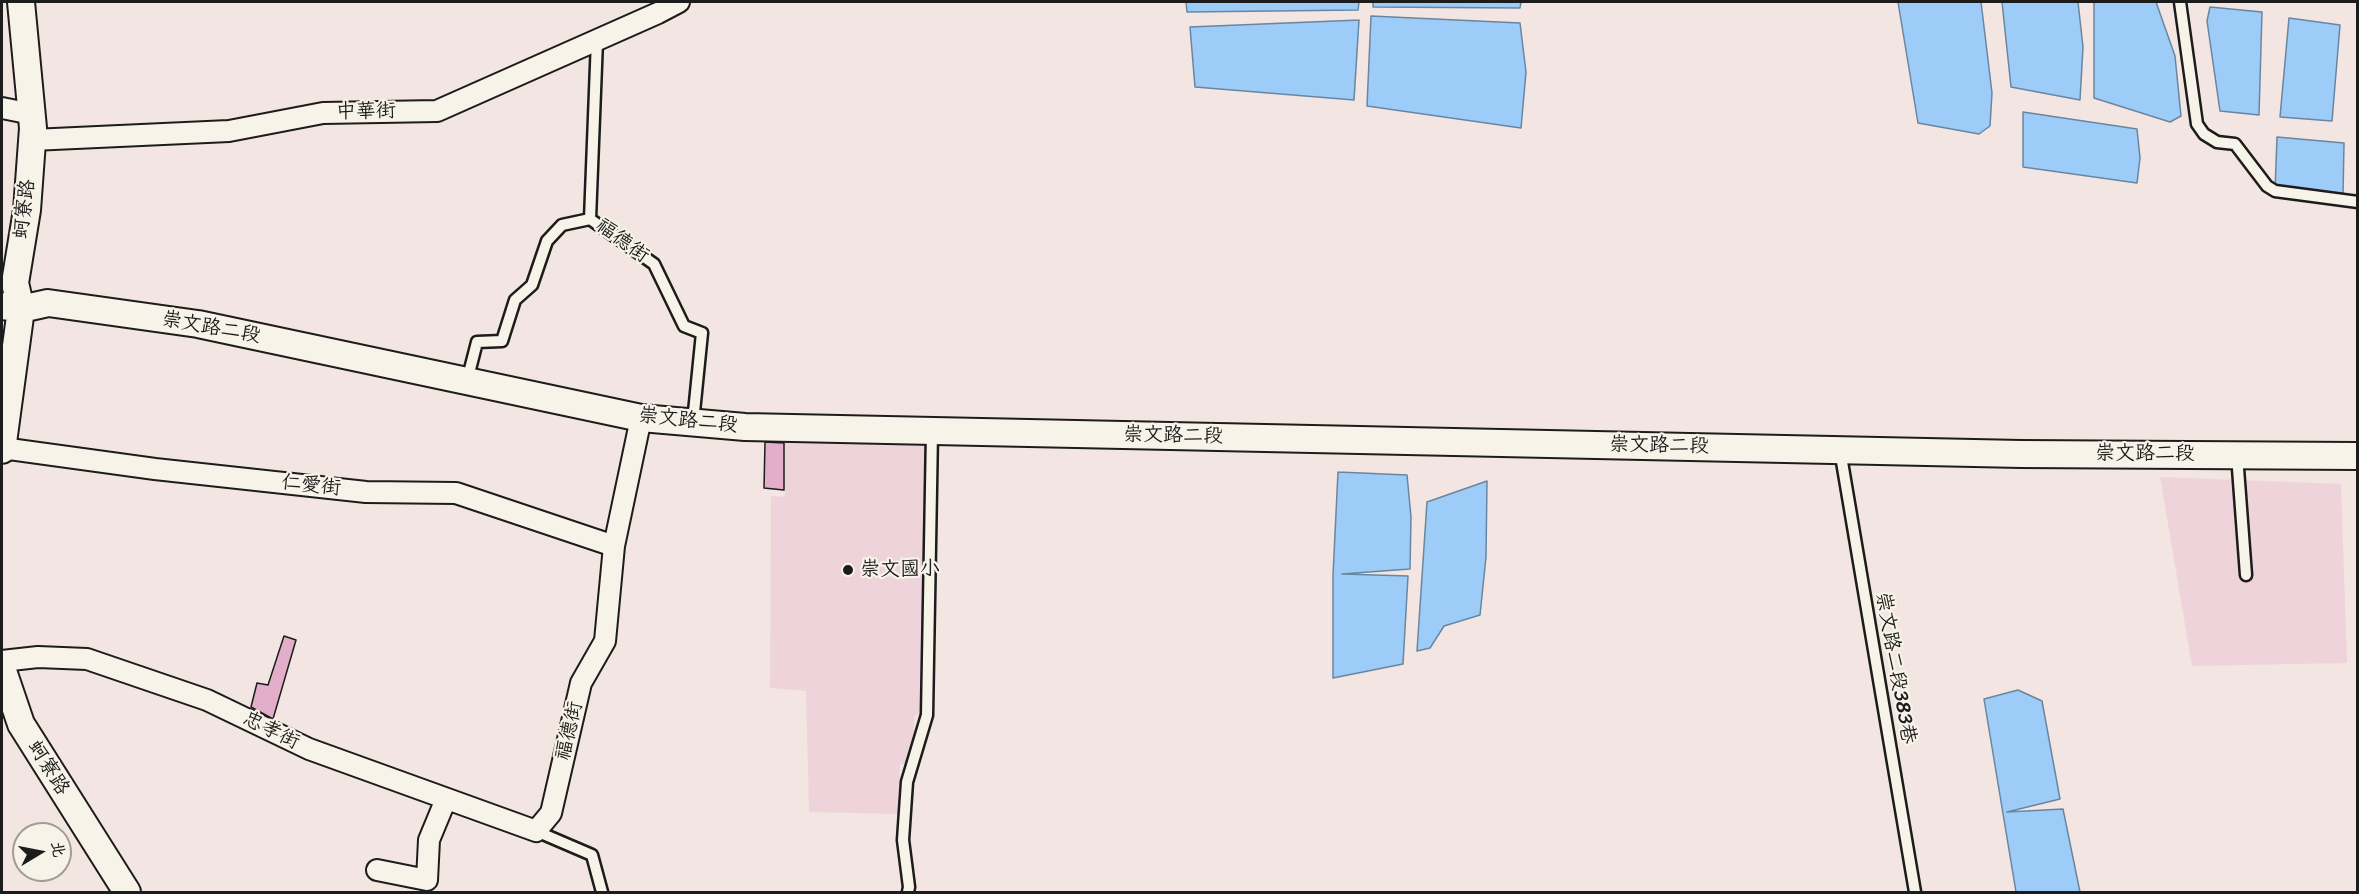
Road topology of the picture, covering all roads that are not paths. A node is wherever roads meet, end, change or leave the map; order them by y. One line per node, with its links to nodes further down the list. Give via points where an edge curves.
1 (21, 2): 6 (street, 蚵寮路)
2 (679, 2): 4 (street, 中華街)
3 (2180, 2): 8 (lane, via 2195,118 2204,134 2217,142 2235,144 2267,186 2275,190)
4 (597, 40): 7 (street, 中華街, via 437,111 323,113 229,131); 9 (lane, 福德街)
5 (2, 108): 6 (street)
6 (32, 114): 7 (street, 蚵寮路)
7 (32, 140): 10 (street, 蚵寮路, via 27,210)
8 (2358, 202)
9 (590, 219): 11 (lane, via 562,225 547,241 532,285 515,300 502,341 477,342); 13 (lane, 福德街, via 654,264 684,326 702,333)
10 (11, 307): 11 (street, 崇文路二段, via 48,303 198,324); 15 (street, 蚵寮路)
11 (467, 381): 12 (street, 崇文路二段)
12 (641, 418): 13 (street, 崇文路二段); 19 (street, 福德街)
13 (693, 422): 14 (street, 崇文路二段, via 745,427)
14 (932, 431): 16 (street, 崇文路二段); 28 (lane, via 927,715 907,782 903,840)
15 (2, 449): 19 (street, 仁愛街, via 366,492 456,493)
16 (1840, 450): 17 (street, 崇文路二段); 29 (lane, 崇文路二段383巷)
17 (2237, 454): 18 (street, 崇文路二段); 20 (lane)
18 (2358, 456)
19 (614, 546): 24 (street, 福德街, via 605,640 581,683 551,813)
20 (2246, 575)
21 (2, 661): 23 (street, 忠孝街, via 87,658 207,700 309,749)
22 (2, 668): 26 (street, 蚵寮路, via 21,724)
23 (446, 799): 24 (street, 忠孝街); 25 (street, via 429,840 427,880)
24 (536, 831): 27 (lane, via 592,855)
25 (377, 870)
26 (127, 892)
27 (602, 892)
28 (908, 892)
29 (1915, 892)

